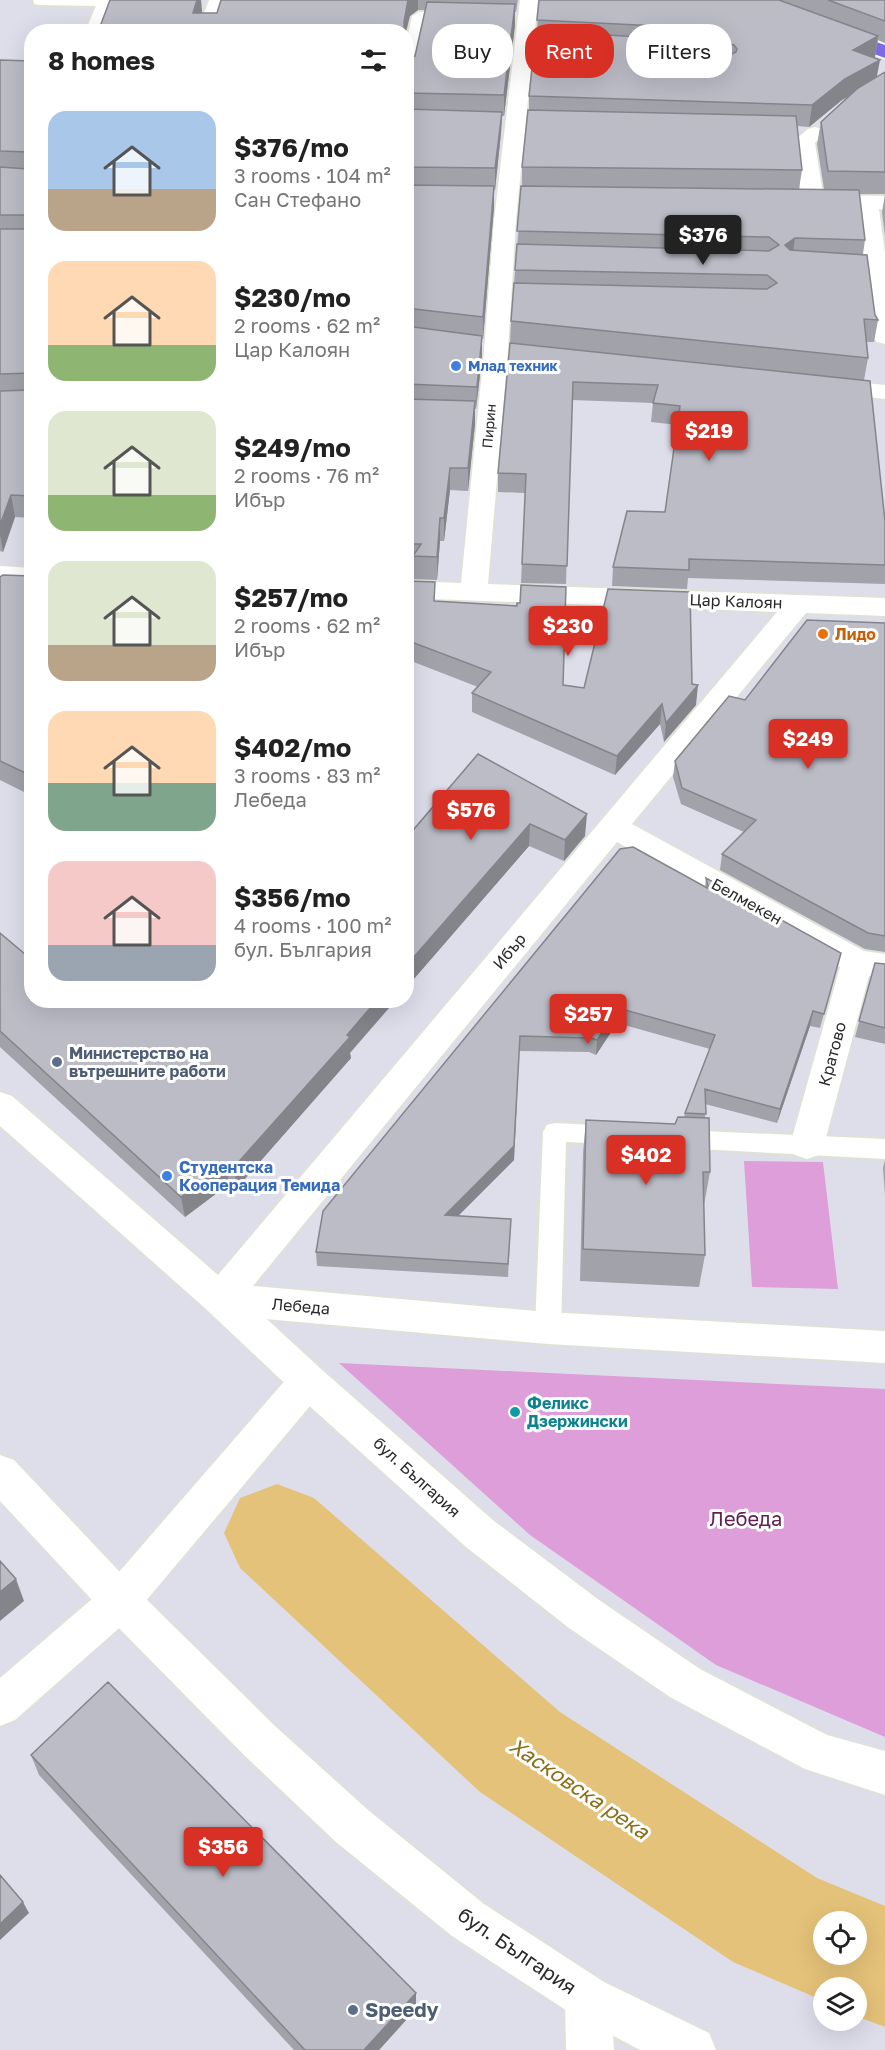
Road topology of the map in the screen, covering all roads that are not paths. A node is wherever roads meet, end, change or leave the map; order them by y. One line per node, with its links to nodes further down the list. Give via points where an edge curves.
1 (39, 1): 2 (lane)
2 (104, 2): 3 (lane); 7 (lane)
3 (148, 3)
4 (213, 4): 8 (street)
5 (523, 13): 16 (street, via 530,46)
6 (467, 17): 10 (lane, via 420,15)
7 (94, 24)
8 (209, 24)
9 (817, 27): 11 (main road)
10 (414, 41)
11 (885, 52)
12 (493, 124): 16 (street)
13 (538, 126): 16 (street)
14 (819, 129): 15 (lane); 21 (street, via 804,141)
15 (793, 132)
16 (514, 135): 18 (street, Пирин)
17 (486, 199): 18 (street)
18 (508, 200): 19 (street); 27 (street, Пирин, via 505,299 484,417)
19 (532, 200)
20 (790, 201): 21 (street)
21 (813, 201): 22 (street)
22 (876, 203): 23 (street, via 866,269)
23 (885, 337)
24 (802, 384): 25 (street)
25 (885, 392)
26 (414, 589): 27 (street, Цар Калоян)
27 (474, 591): 28 (street, Цар Калоян)
28 (798, 604): 29 (street, Цар Калоян); 30 (street, Ибър)
29 (885, 607)
30 (612, 826): 31 (street, Белмекен); 35 (street, Ибър)
31 (871, 964): 33 (street, Кратово)
32 (0, 1106): 35 (street, бул. България)
33 (807, 1145): 34 (lane); 36 (lane, via 555,1132)
34 (885, 1149)
35 (220, 1299): 36 (street, Лебеда); 38 (street, бул. България)
36 (548, 1328): 37 (street, Лебеда)
37 (885, 1347)
38 (308, 1381): 40 (street); 42 (street, бул. България, via 480,1534 675,1676 820,1754)
39 (0, 1473): 40 (street, бул. България)
40 (120, 1601): 41 (street); 43 (street, бул. България, via 260,1741 352,1826 468,1920)
41 (0, 1705)
42 (885, 1773)
43 (588, 1998): 44 (street); 45 (street, бул. България)
44 (590, 2050)
45 (692, 2050)

